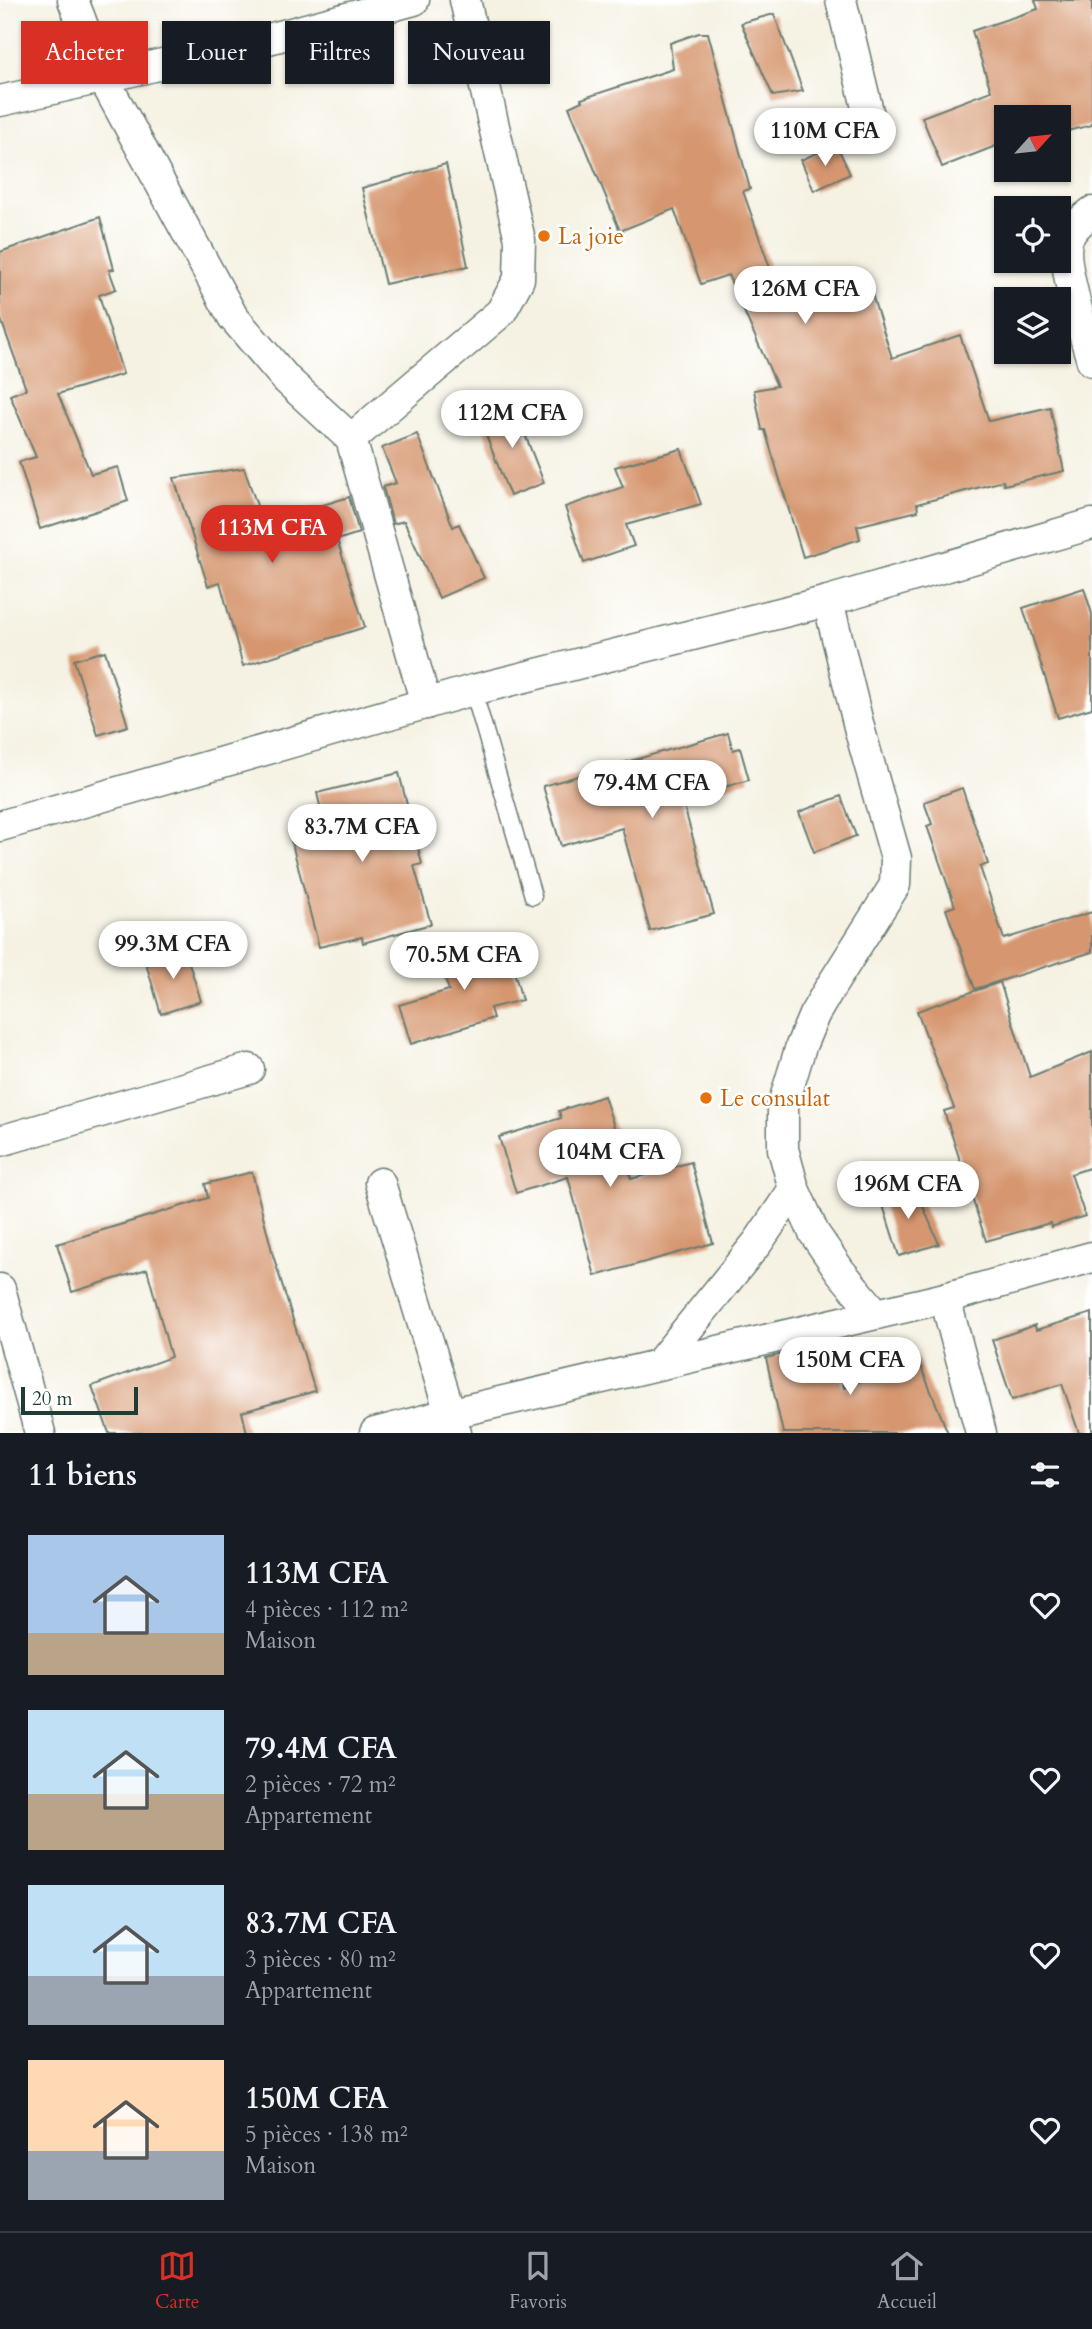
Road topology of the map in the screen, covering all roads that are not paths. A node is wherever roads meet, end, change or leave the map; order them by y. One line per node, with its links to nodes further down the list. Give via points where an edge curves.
1 (73, 0): 5 (street)
2 (414, 0): 6 (street)
3 (465, 0): 13 (street, via 520,240 519,279 502,312)
4 (841, 0): 10 (street)
5 (81, 21)
6 (148, 66)
7 (69, 84): 9 (street)
8 (106, 84): 13 (street, via 233,317 286,379)
9 (0, 101)
10 (872, 124)
11 (1092, 212): 12 (street, via 1068,239 1066,264)
12 (1092, 361)
13 (351, 439): 17 (street)
14 (1092, 524): 15 (street)
15 (828, 601): 16 (street); 23 (street, via 896,858 894,885 814,1015 801,1046 783,1105 783,1149)
16 (473, 690): 17 (street); 19 (lane)
17 (426, 704): 18 (street)
18 (0, 826)
19 (533, 895)
20 (249, 1069): 21 (street)
21 (0, 1141)
22 (380, 1183): 29 (street)
23 (794, 1189): 27 (street, via 814,1233); 28 (street, via 758,1242)
24 (1092, 1257): 26 (street)
25 (0, 1289): 30 (street)
26 (945, 1298): 27 (street); 32 (street)
27 (876, 1314): 28 (street)
28 (660, 1363): 29 (street)
29 (454, 1423): 31 (street)
30 (40, 1433)
31 (375, 1433)
32 (981, 1433)

